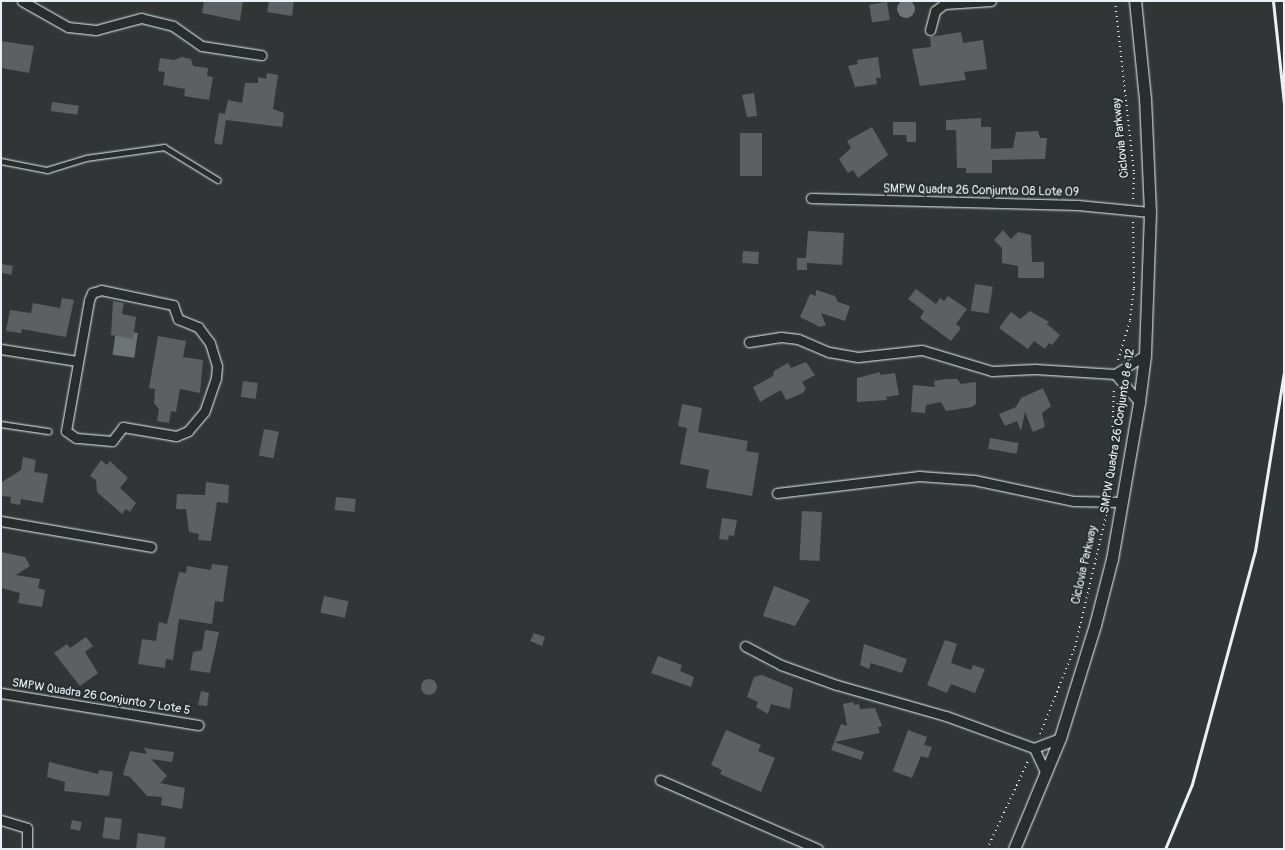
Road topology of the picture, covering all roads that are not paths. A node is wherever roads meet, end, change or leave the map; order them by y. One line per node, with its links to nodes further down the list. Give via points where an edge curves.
1 (22, 1): 5 (street, via 68,26 96,30 141,18 173,26 202,46)
2 (991, 1): 4 (street, via 944,4 935,11)
3 (1135, 1): 9 (street, SMPW Quadra 26 Conjunto 8 e 12, via 1140,34)
4 (930, 30)
5 (261, 55)
6 (1, 161): 7 (lane, via 47,170 86,158 164,147)
7 (218, 180)
8 (811, 198): 9 (street, SMPW Quadra 26 Conjunto 08 Lote 09, via 1078,205)
9 (1150, 212): 12 (street, SMPW Quadra 26 Conjunto 8 e 12)
10 (749, 342): 14 (street, via 798,339 829,352 858,357 922,350 992,371 1035,369)
11 (1, 349): 13 (street)
12 (1145, 355): 14 (street); 15 (street, SMPW Quadra 26 Conjunto 8 e 12)
13 (77, 362): 13 (street, via 88,300 92,293 101,290 173,305 178,319 204,332 217,366 204,412 188,431 176,436 123,427 112,441 76,438 66,430)
14 (1115, 374): 15 (street)
15 (1139, 402): 19 (street, SMPW Quadra 26 Conjunto 8 e 12)
16 (1, 424): 17 (lane)
17 (48, 431)
18 (777, 493): 19 (street, via 919,476 974,480 1074,500)
19 (1122, 502): 25 (street, SMPW Quadra 26 Conjunto 8 e 12, via 1096,625)
20 (1, 521): 21 (street)
21 (151, 547)
22 (745, 646): 26 (street, via 781,665 837,685 946,716)
23 (1, 693): 24 (street, SMPW Quadra 26 Conjunto 7 Lote 5)
24 (198, 725)
25 (1060, 738): 26 (street); 27 (street, SMPW Quadra 26 Conjunto 8 e 12)
26 (1034, 748): 27 (street)
27 (1045, 772): 32 (street, SMPW Quadra 26 Conjunto 8 e 12)
28 (660, 780): 31 (street)
29 (1, 820): 30 (street, via 27,828)
30 (28, 849)
31 (818, 849)
32 (1014, 849)

